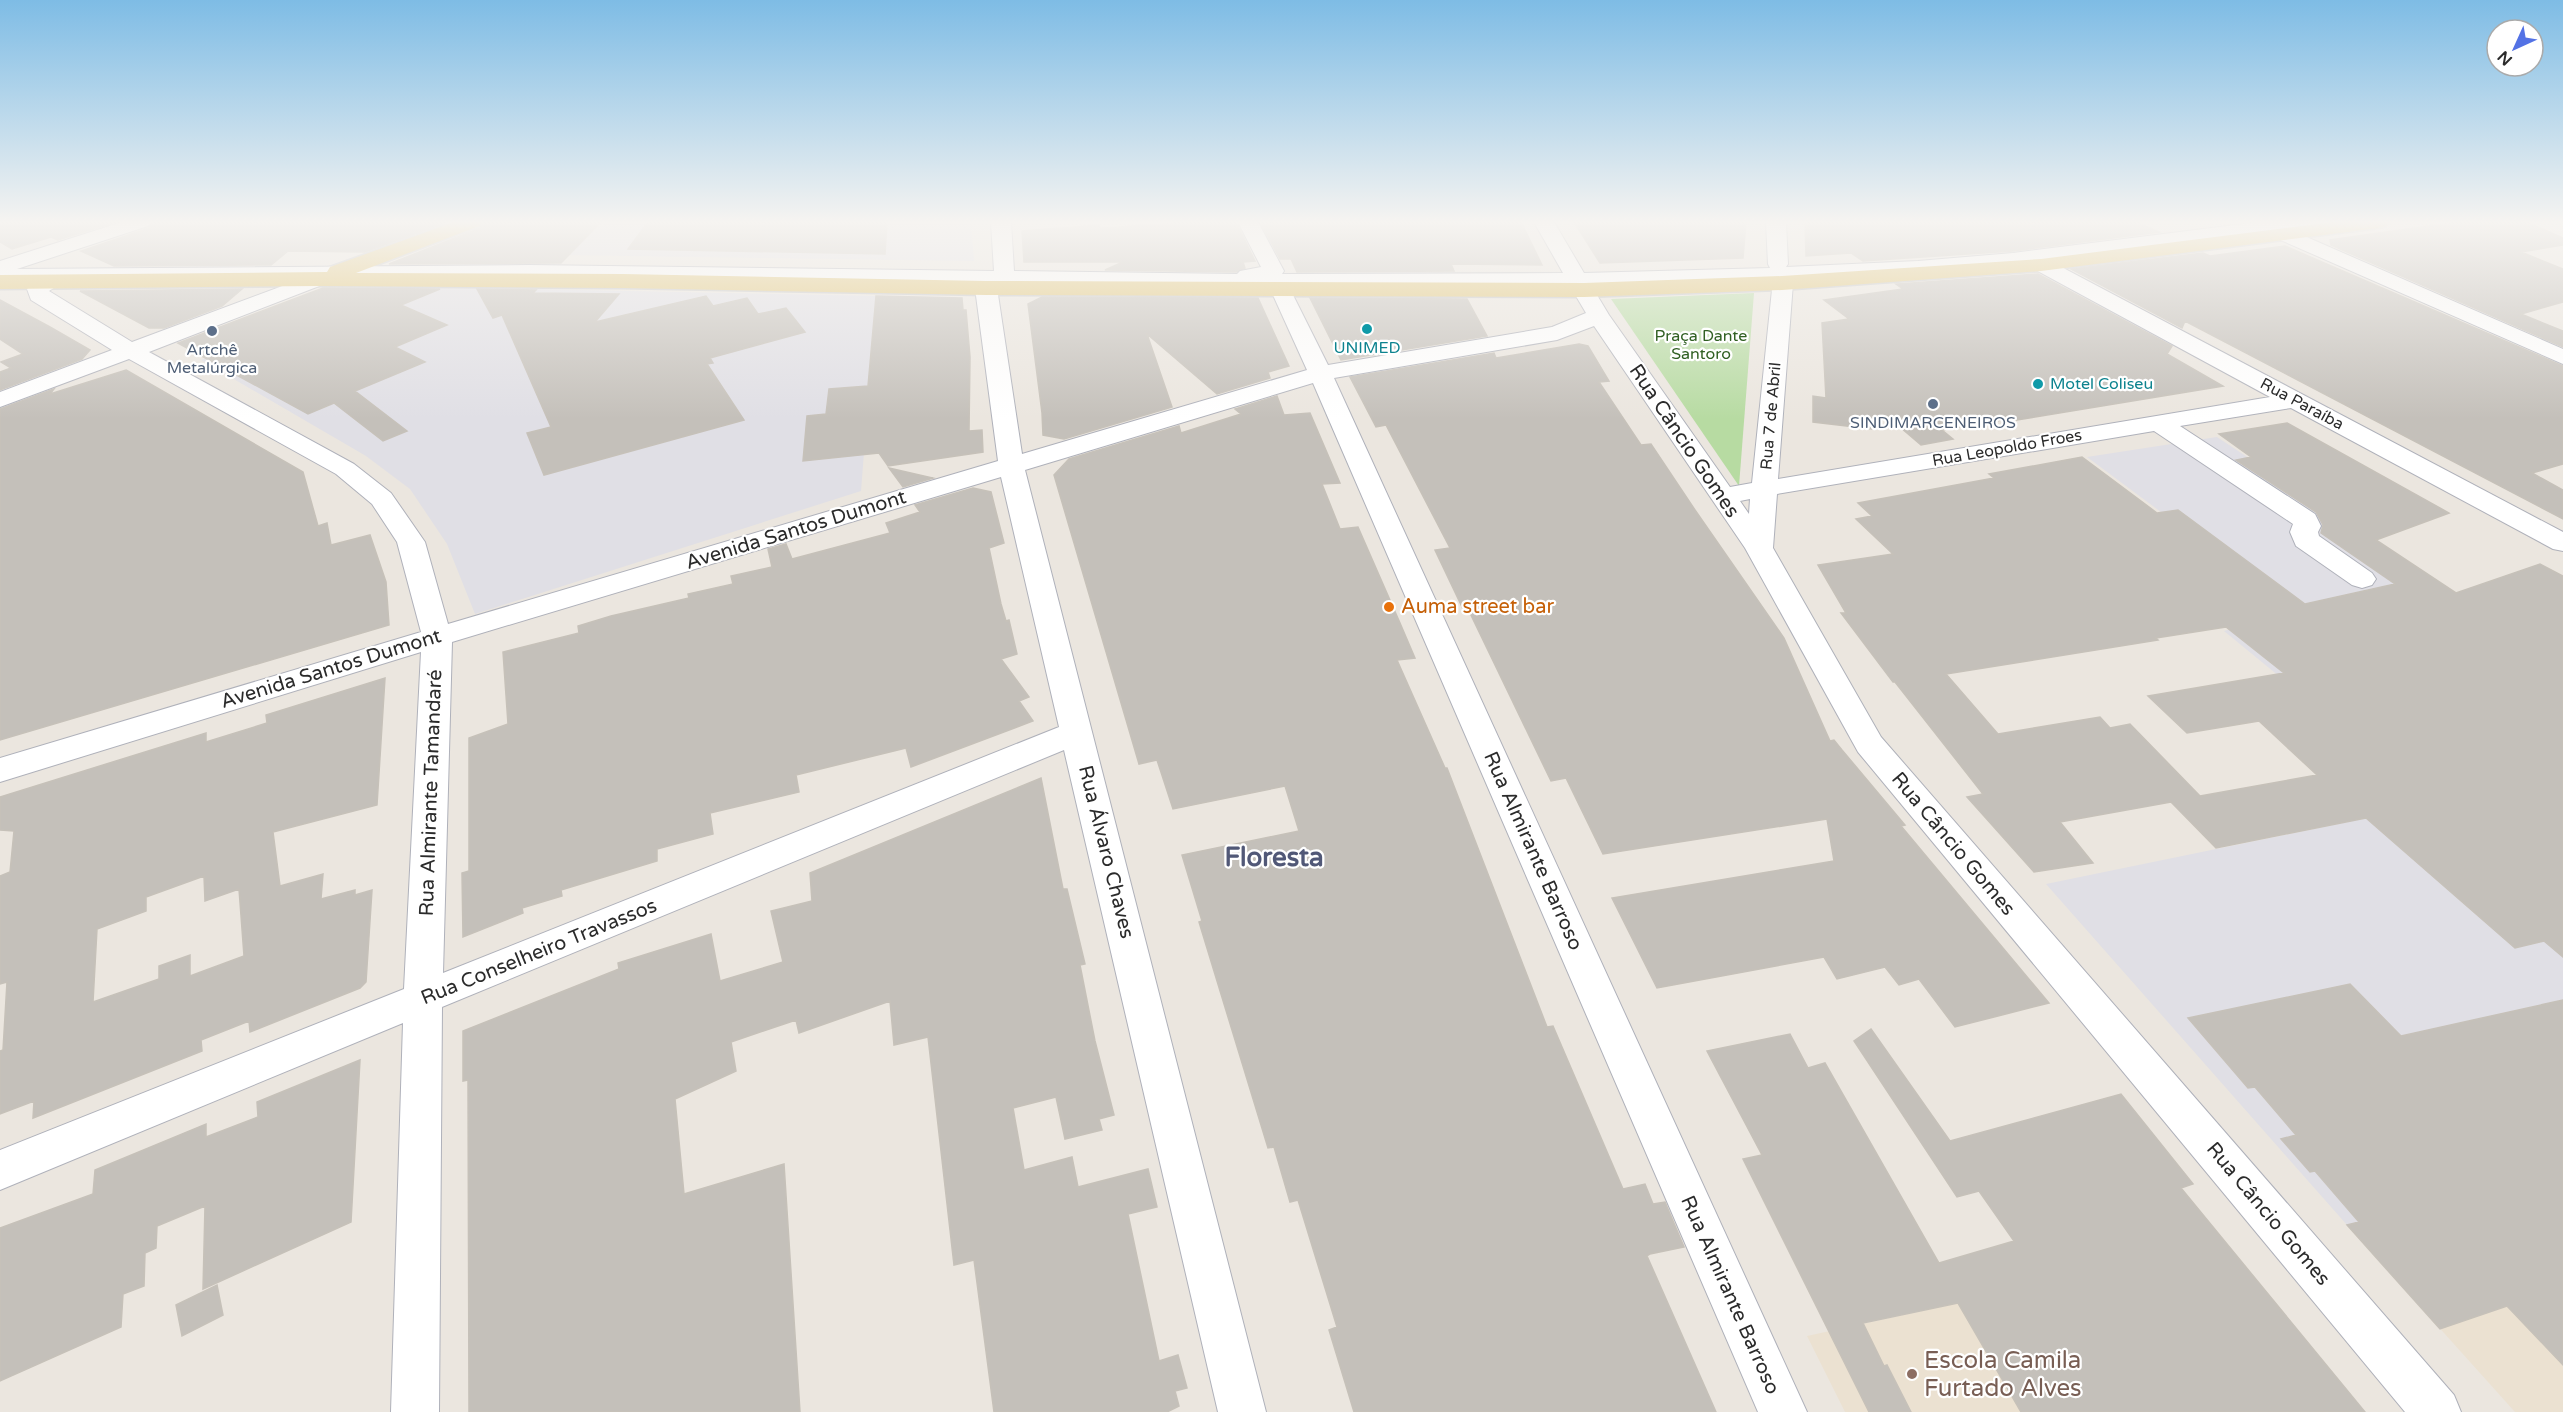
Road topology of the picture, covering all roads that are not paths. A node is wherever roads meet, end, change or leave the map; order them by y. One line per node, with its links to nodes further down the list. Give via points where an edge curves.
1 (41, 288): 13 (street, Rua Almirante Tamandaré, via 39,295)
2 (296, 288): 13 (street)
3 (996, 288): 19 (street, Rua Álvaro Chaves)
4 (1280, 288): 15 (street, Rua Almirante Barroso)
5 (1537, 288): 12 (street)
6 (1542, 288): 12 (main road)
7 (1598, 288): 12 (main road)
8 (1600, 288): 12 (street)
9 (1779, 288): 20 (street, Rua 7 de Abril)
10 (2084, 288): 16 (street, Rua Paraíba)
11 (2417, 288): 14 (street)
12 (1584, 289): 15 (street, Avenida Santos Dumont, via 1557,333); 21 (street, Rua Câncio Gomes)
13 (129, 351): 17 (street); 25 (street, Rua Almirante Tamandaré, via 345,469 382,499 411,542)
14 (2563, 357)
15 (1320, 373): 19 (street, Avenida Santos Dumont); 32 (street, Rua Almirante Barroso)
16 (2293, 399): 18 (street, Rua Leopoldo Froes); 22 (street, Rua Paraíba)
17 (0, 400)
18 (2157, 422): 20 (street, Rua Leopoldo Froes); 24 (street, via 2305,519 2306,540)
19 (1011, 466): 25 (street, Avenida Santos Dumont); 26 (street, Rua Álvaro Chaves)
20 (1766, 488): 21 (street, Rua Leopoldo Froes); 23 (street, Rua 7 de Abril)
21 (1721, 496): 23 (street, Rua Câncio Gomes)
22 (2563, 543)
23 (1759, 548): 33 (street, Rua Câncio Gomes, via 1869,744)
24 (2362, 579)
25 (437, 637): 27 (street, Avenida Santos Dumont); 28 (street, Rua Almirante Tamandaré)
26 (1077, 732): 28 (street, Rua Conselheiro Travassos); 31 (street, Rua Álvaro Chaves)
27 (0, 770)
28 (423, 999): 29 (street, Rua Conselheiro Travassos); 30 (street, Rua Almirante Tamandaré)
29 (0, 1170)
30 (415, 1412)
31 (1242, 1412)
32 (1783, 1412)
33 (2437, 1412)

